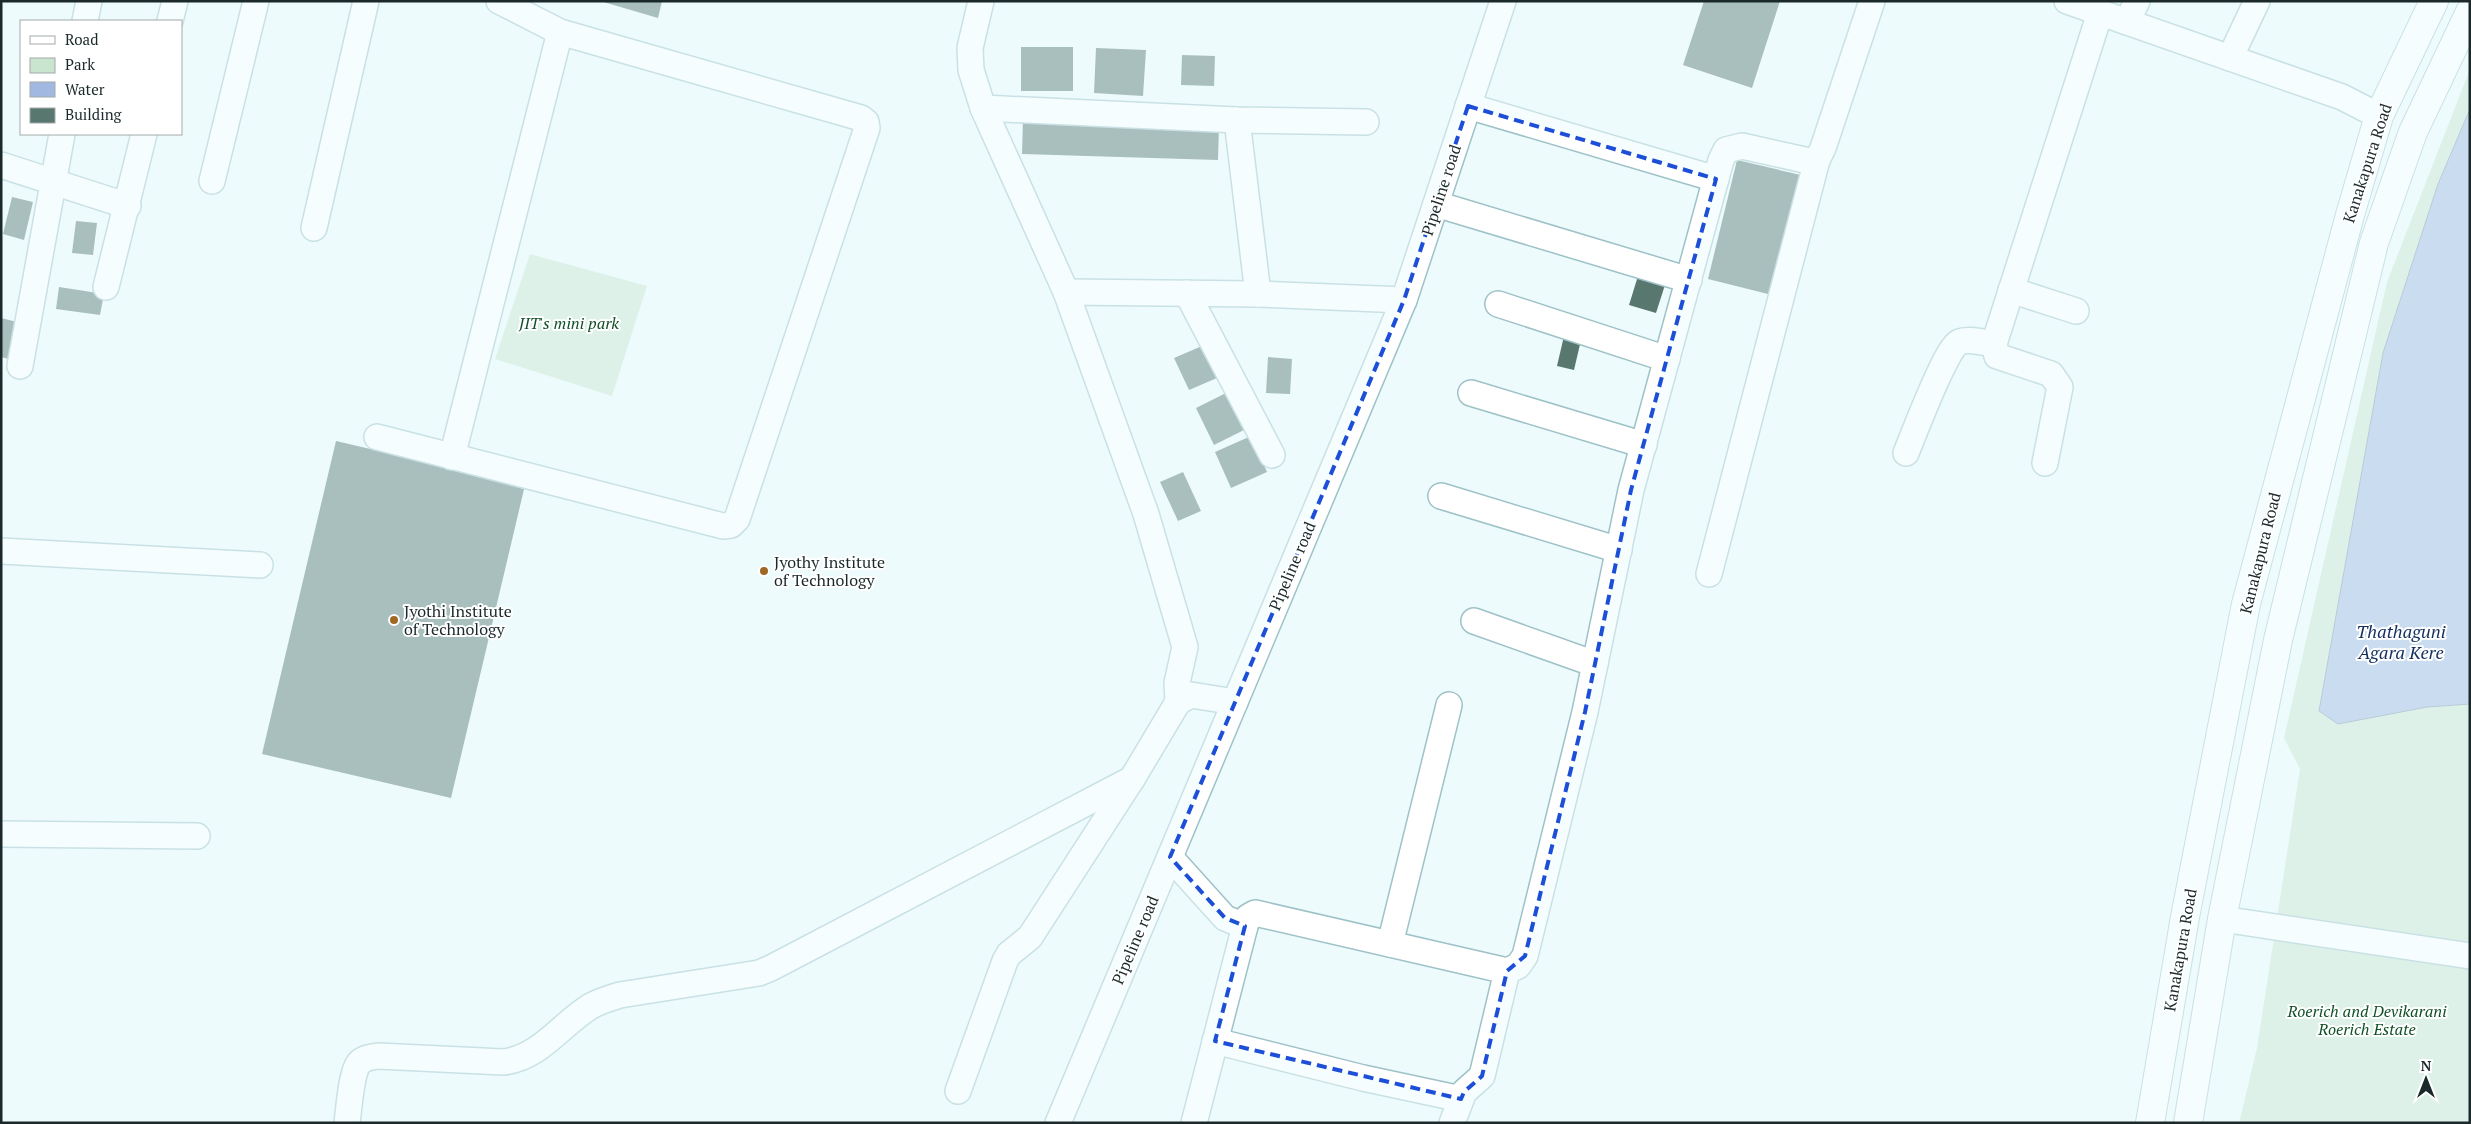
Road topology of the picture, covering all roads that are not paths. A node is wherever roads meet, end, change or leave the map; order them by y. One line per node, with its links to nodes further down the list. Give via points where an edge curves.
1 (89, 1): 15 (street)
2 (175, 1): 16 (street)
3 (256, 1): 30 (street)
4 (366, 1): 33 (street)
5 (499, 1): 17 (street)
6 (981, 1): 20 (street, via 970,60)
7 (1503, 1): 19 (street, Pipeline road)
8 (1872, 1): 26 (street)
9 (2067, 1): 14 (street)
10 (2257, 1): 18 (street)
11 (2434, 1): 21 (highway, Kanakapura Road)
12 (2132, 12): 14 (street); 18 (street)
13 (2470, 12): 67 (highway, Kanakapura Road, via 2413,132 2374,243 2278,640)
14 (2100, 13): 36 (street)
15 (85, 20)
16 (170, 20)
17 (560, 32): 51 (street); 51 (street, via 861,118 867,128 737,519 731,525 724,526)
18 (2230, 58): 21 (street, via 2342,97)
19 (1468, 106): 28 (street); 31 (street, Pipeline road)
20 (983, 108): 22 (street); 37 (street)
21 (2379, 116): 79 (highway, Kanakapura Road, via 2246,604 2185,917)
22 (1237, 120): 23 (street); 39 (street)
23 (1366, 122)
24 (62, 135): 29 (street)
25 (144, 135): 32 (street)
26 (1817, 160): 28 (street, via 1808,161 1742,146 1726,150); 57 (street)
27 (1, 165): 29 (street)
28 (1716, 179): 34 (street)
29 (52, 180): 32 (street); 45 (street)
30 (212, 181)
31 (1436, 204): 34 (street); 40 (street, Pipeline road)
32 (128, 206): 35 (street)
33 (314, 228)
34 (1689, 280): 44 (street)
35 (106, 287)
36 (2011, 290): 42 (street); 43 (street)
37 (1066, 292): 38 (street); 60 (street, via 1146,514 1185,647 1177,682)
38 (1187, 292): 39 (street); 50 (street)
39 (1258, 294): 40 (street)
40 (1404, 300): 61 (street, Pipeline road)
41 (1498, 304): 44 (street)
42 (2076, 311)
43 (1994, 344): 49 (street, via 1964,341 1954,346); 52 (street, via 1997,356 2050,374 2060,388)
44 (1667, 359): 48 (street)
45 (20, 366)
46 (1472, 393): 48 (street)
47 (377, 437): 51 (street)
48 (1644, 445): 54 (street)
49 (1906, 453)
50 (1272, 455)
51 (452, 457)
52 (2045, 463)
53 (1441, 496): 54 (street)
54 (1619, 550): 59 (street)
55 (1, 551): 56 (street)
56 (260, 566)
57 (1709, 574)
58 (1474, 621): 59 (street)
59 (1595, 664): 71 (street, via 1526,956 1518,966)
60 (1178, 702): 61 (street, via 1191,695); 63 (street)
61 (1235, 702): 66 (street, Pipeline road)
62 (1449, 705): 69 (street)
63 (1132, 779): 73 (street, via 1030,937 1005,961); 75 (street, via 760,973 620,994 590,1007 543,1045 515,1061 368,1057 355,1071)
64 (1, 834): 65 (street)
65 (197, 836)
66 (1170, 857): 68 (street, via 1225,918); 76 (street, Pipeline road)
67 (2222, 919): 70 (street); 80 (highway, Kanakapura Road)
68 (1245, 926): 69 (street, via 1248,917 1255,913); 72 (street)
69 (1390, 944): 71 (street)
70 (2470, 956)
71 (1508, 971): 74 (street, via 1482,1076 1464,1092)
72 (1215, 1041): 74 (street); 77 (street)
73 (958, 1091)
74 (1461, 1100): 78 (street)
75 (347, 1123)
76 (1058, 1123)
77 (1194, 1123)
78 (1452, 1123)
79 (2150, 1123)
80 (2188, 1123)

